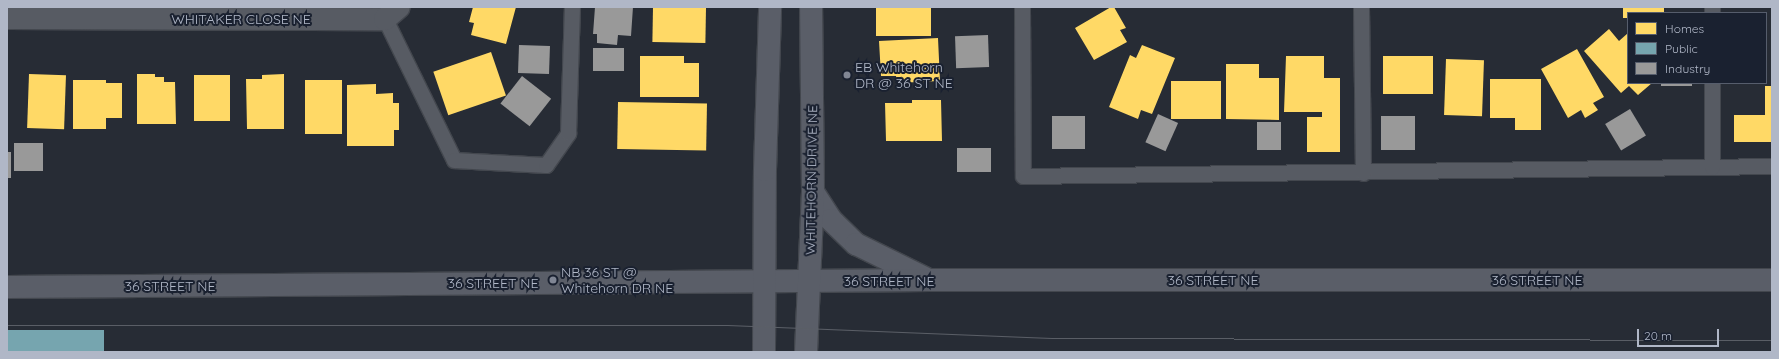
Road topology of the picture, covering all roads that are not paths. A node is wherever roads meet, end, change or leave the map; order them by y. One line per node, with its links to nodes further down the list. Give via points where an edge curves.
1 (572, 7): 6 (lane, via 568,133 546,165 454,160)
2 (770, 7): 16 (main road)
3 (811, 7): 12 (main road, WHITEHORN DRIVE NE)
4 (1022, 7): 11 (lane, via 1023,176)
5 (1361, 7): 11 (lane)
6 (392, 13): 7 (street, WHITAKER CLOSE NE)
7 (7, 18)
8 (1712, 84): 10 (lane)
9 (1772, 166): 10 (lane)
10 (1712, 167): 11 (lane)
11 (1363, 173)
12 (813, 192): 13 (main road, via 831,220 856,244); 15 (main road, WHITEHORN DRIVE NE)
13 (929, 280): 14 (main road, 36 STREET NE); 15 (main road, 36 STREET NE)
14 (1772, 280)
15 (810, 281): 16 (main road, 36 STREET NE); 19 (main road, WHITEHORN DRIVE NE)
16 (764, 282): 17 (main road, 36 STREET NE); 18 (main road)
17 (7, 287)
18 (764, 352)
19 (806, 352)

